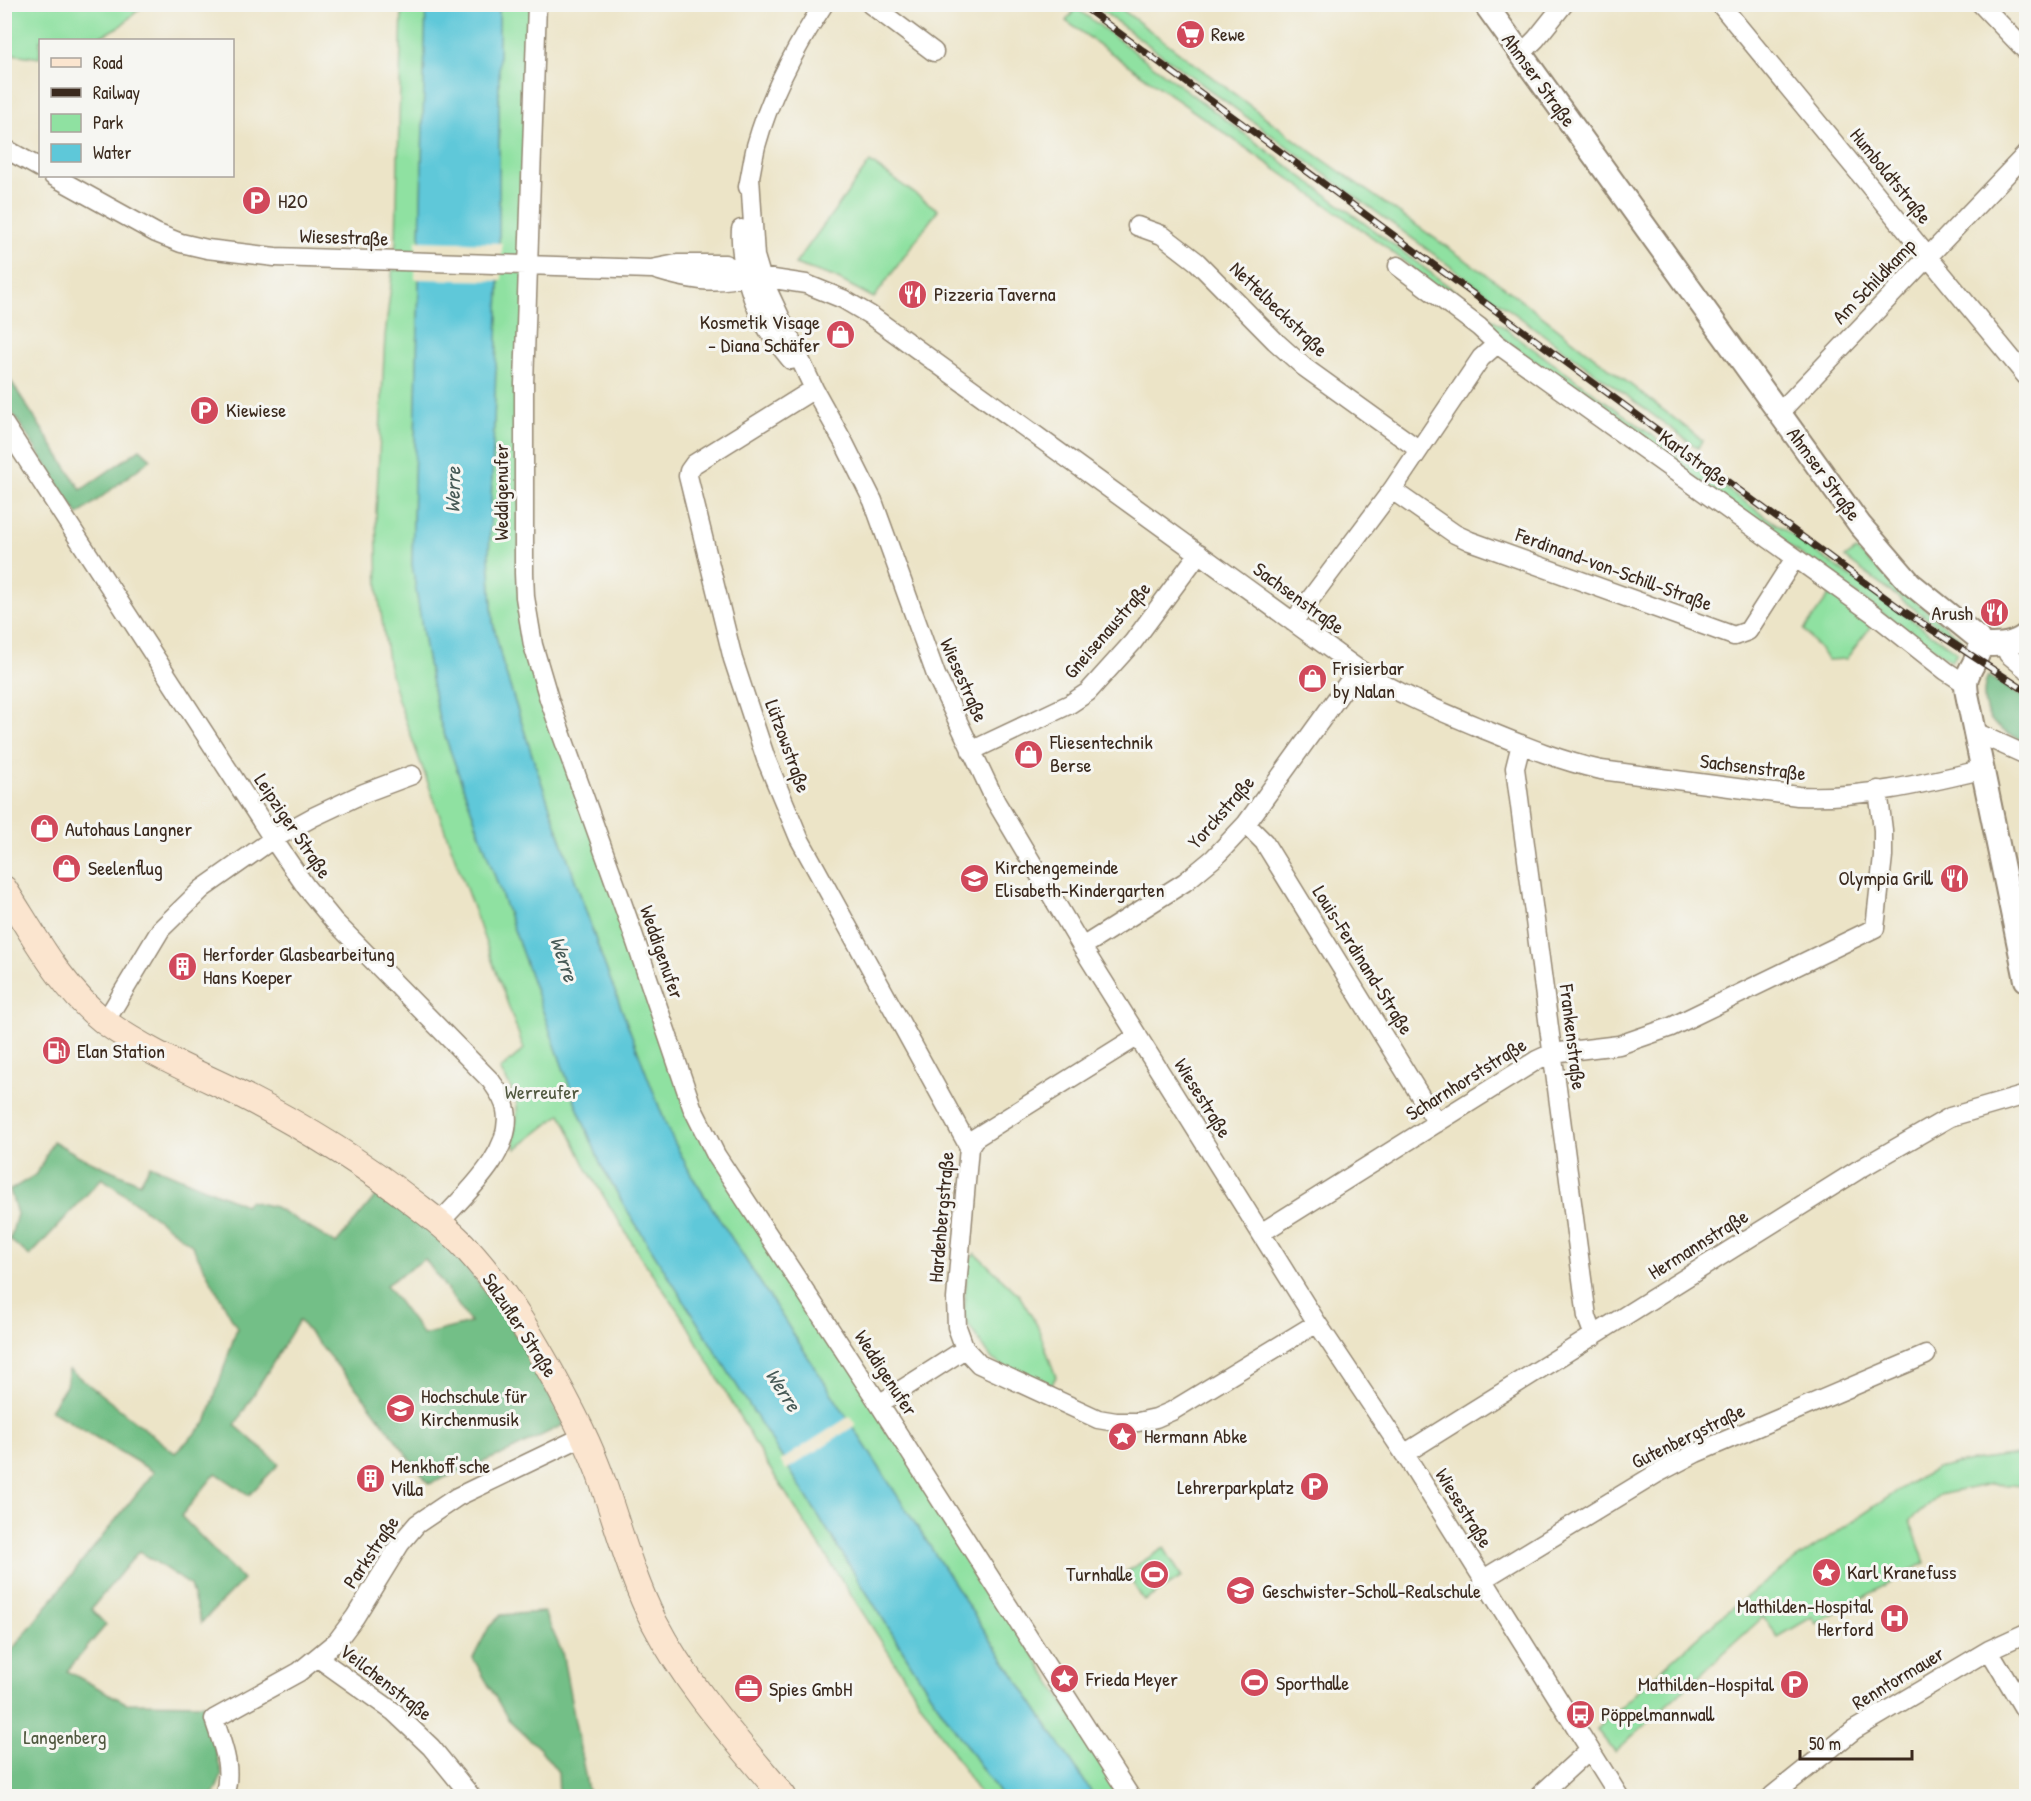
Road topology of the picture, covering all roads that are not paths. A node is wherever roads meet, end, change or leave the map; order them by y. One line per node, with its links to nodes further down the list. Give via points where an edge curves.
1 (537, 4): 17 (street, Weddigenufer)
2 (824, 4): 19 (street, via 792,56 756,148 750,177)
3 (870, 4): 9 (street)
4 (1485, 4): 10 (street, Ahmser Straße)
5 (1564, 4): 10 (street)
6 (1720, 4): 16 (street, Humboldtstraße)
7 (1981, 4): 8 (street)
8 (2026, 51)
9 (934, 52)
10 (1520, 55): 23 (street, Ahmser Straße)
11 (4, 148): 13 (street)
12 (2026, 154): 16 (street, Am Schildkamp)
13 (39, 167)
14 (55, 177): 17 (street, Wiesestraße, via 156,233 196,247 275,257)
15 (1137, 226): 25 (street, Nettelbeckstraße, via 1162,234 1197,262 1304,367)
16 (1928, 257): 21 (street, Humboldtstraße); 23 (street, Am Schildkamp)
17 (522, 264): 19 (street, Wiesestraße, via 651,269 697,280 731,281); 60 (street, Weddigenufer, via 525,597 533,645 549,699 692,1107 716,1155)
18 (1398, 266): 20 (street, Karlstraße)
19 (754, 275): 22 (street, Wiesestraße, via 757,308 769,332); 27 (street, Sachsenstraße, via 814,287 870,315)
20 (1497, 344): 25 (street, via 1481,358); 28 (street, Karlstraße)
21 (2026, 376)
22 (814, 389): 38 (street, Wiesestraße, via 873,501 920,635); 53 (street, Lützowstraße, via 694,464 688,476 733,659 766,759 799,838)
23 (1779, 413): 31 (street, Ahmser Straße, via 1883,554 1910,583 1974,633)
24 (4, 424): 44 (street, Leipziger Straße)
25 (1418, 449): 26 (street)
26 (1392, 490): 28 (street, Ferdinand-von-Schill-Straße, via 1470,541 1734,636 1748,631); 29 (street)
27 (1199, 553): 29 (street, Sachsenstraße); 38 (street, Gneisenaustraße, via 1132,642 1088,692)
28 (1795, 558): 35 (street, Karlstraße)
29 (1293, 621): 33 (street, Sachsenstraße)
30 (2026, 635): 32 (street)
31 (1981, 645): 32 (street); 35 (street)
32 (2005, 645): 34 (street, via 2008,654)
33 (1358, 669): 37 (street, Sachsenstraße, via 1422,704); 43 (street, Yorckstraße)
34 (2026, 669)
35 (1966, 684): 36 (street)
36 (1973, 731): 39 (street); 40 (street)
37 (1521, 744): 42 (street, Sachsenstraße, via 1570,764 1601,770 1798,796 1826,798); 50 (street, Frankenstraße, via 1515,768)
38 (971, 751): 46 (street, Wiesestraße, via 996,802)
39 (2026, 755)
40 (1981, 770): 42 (street, Sachsenstraße); 47 (street)
41 (412, 775): 44 (street, via 364,793)
42 (1878, 790): 50 (street, Scharnhorststraße, via 1883,856 1875,928 1671,1027 1618,1045)
43 (1246, 824): 46 (street, Yorckstraße, via 1185,882); 52 (street, Louis-Ferdinand-Straße, via 1264,842)
44 (273, 839): 48 (street, via 178,910 161,929); 54 (street, Leipziger Straße, via 333,920 501,1094 507,1120 498,1154)
45 (4, 889): 48 (main road, Salzufler Straße, via 62,978)
46 (1082, 947): 49 (street, Wiesestraße)
47 (2026, 980)
48 (105, 1022): 54 (main road, Salzufler Straße, via 154,1052 308,1131 387,1182)
49 (1138, 1036): 53 (street, Hardenbergstraße, via 975,1138); 55 (street, Wiesestraße)
50 (1552, 1053): 52 (street, Scharnhorststraße); 57 (street, Frankenstraße, via 1587,1317)
51 (2026, 1095): 57 (street, Hermannstraße, via 1950,1117 1858,1170)
52 (1437, 1123): 55 (street, Scharnhorststraße)
53 (969, 1147): 58 (street, Hardenbergstraße, via 956,1299 957,1327)
54 (439, 1223): 61 (main road, Salzufler Straße, via 465,1246 512,1305)
55 (1261, 1233): 56 (street, Wiesestraße)
56 (1317, 1323): 58 (street, via 1180,1407 1137,1422 1098,1419 1074,1409 979,1364); 62 (street, Wiesestraße)
57 (1594, 1336): 62 (street, Hermannstraße)
58 (964, 1349): 60 (street)
59 (1926, 1355): 63 (street, Gutenbergstraße, via 1696,1453)
60 (879, 1404): 72 (street, Weddigenufer)
61 (584, 1436): 66 (street, Parkstraße, via 457,1497 417,1524 400,1544 355,1617); 71 (main road, Salzufler Straße, via 654,1623 702,1695)
62 (1404, 1454): 63 (street, Wiesestraße)
63 (1482, 1580): 68 (street, Wiesestraße)
64 (2026, 1633): 65 (street, Renntormauer)
65 (1989, 1650): 67 (street); 75 (street, Renntormauer, via 1854,1730)
66 (318, 1658): 69 (street, Parkstraße, via 214,1719 228,1764 229,1783); 70 (street, Veilchenstraße, via 394,1712 430,1747)
67 (2026, 1712)
68 (1589, 1750): 73 (street); 74 (street, Wiesestraße)
69 (224, 1797)
70 (471, 1797)
71 (783, 1797)
72 (1130, 1797)
73 (1539, 1797)
74 (1619, 1797)
75 (1772, 1797)

